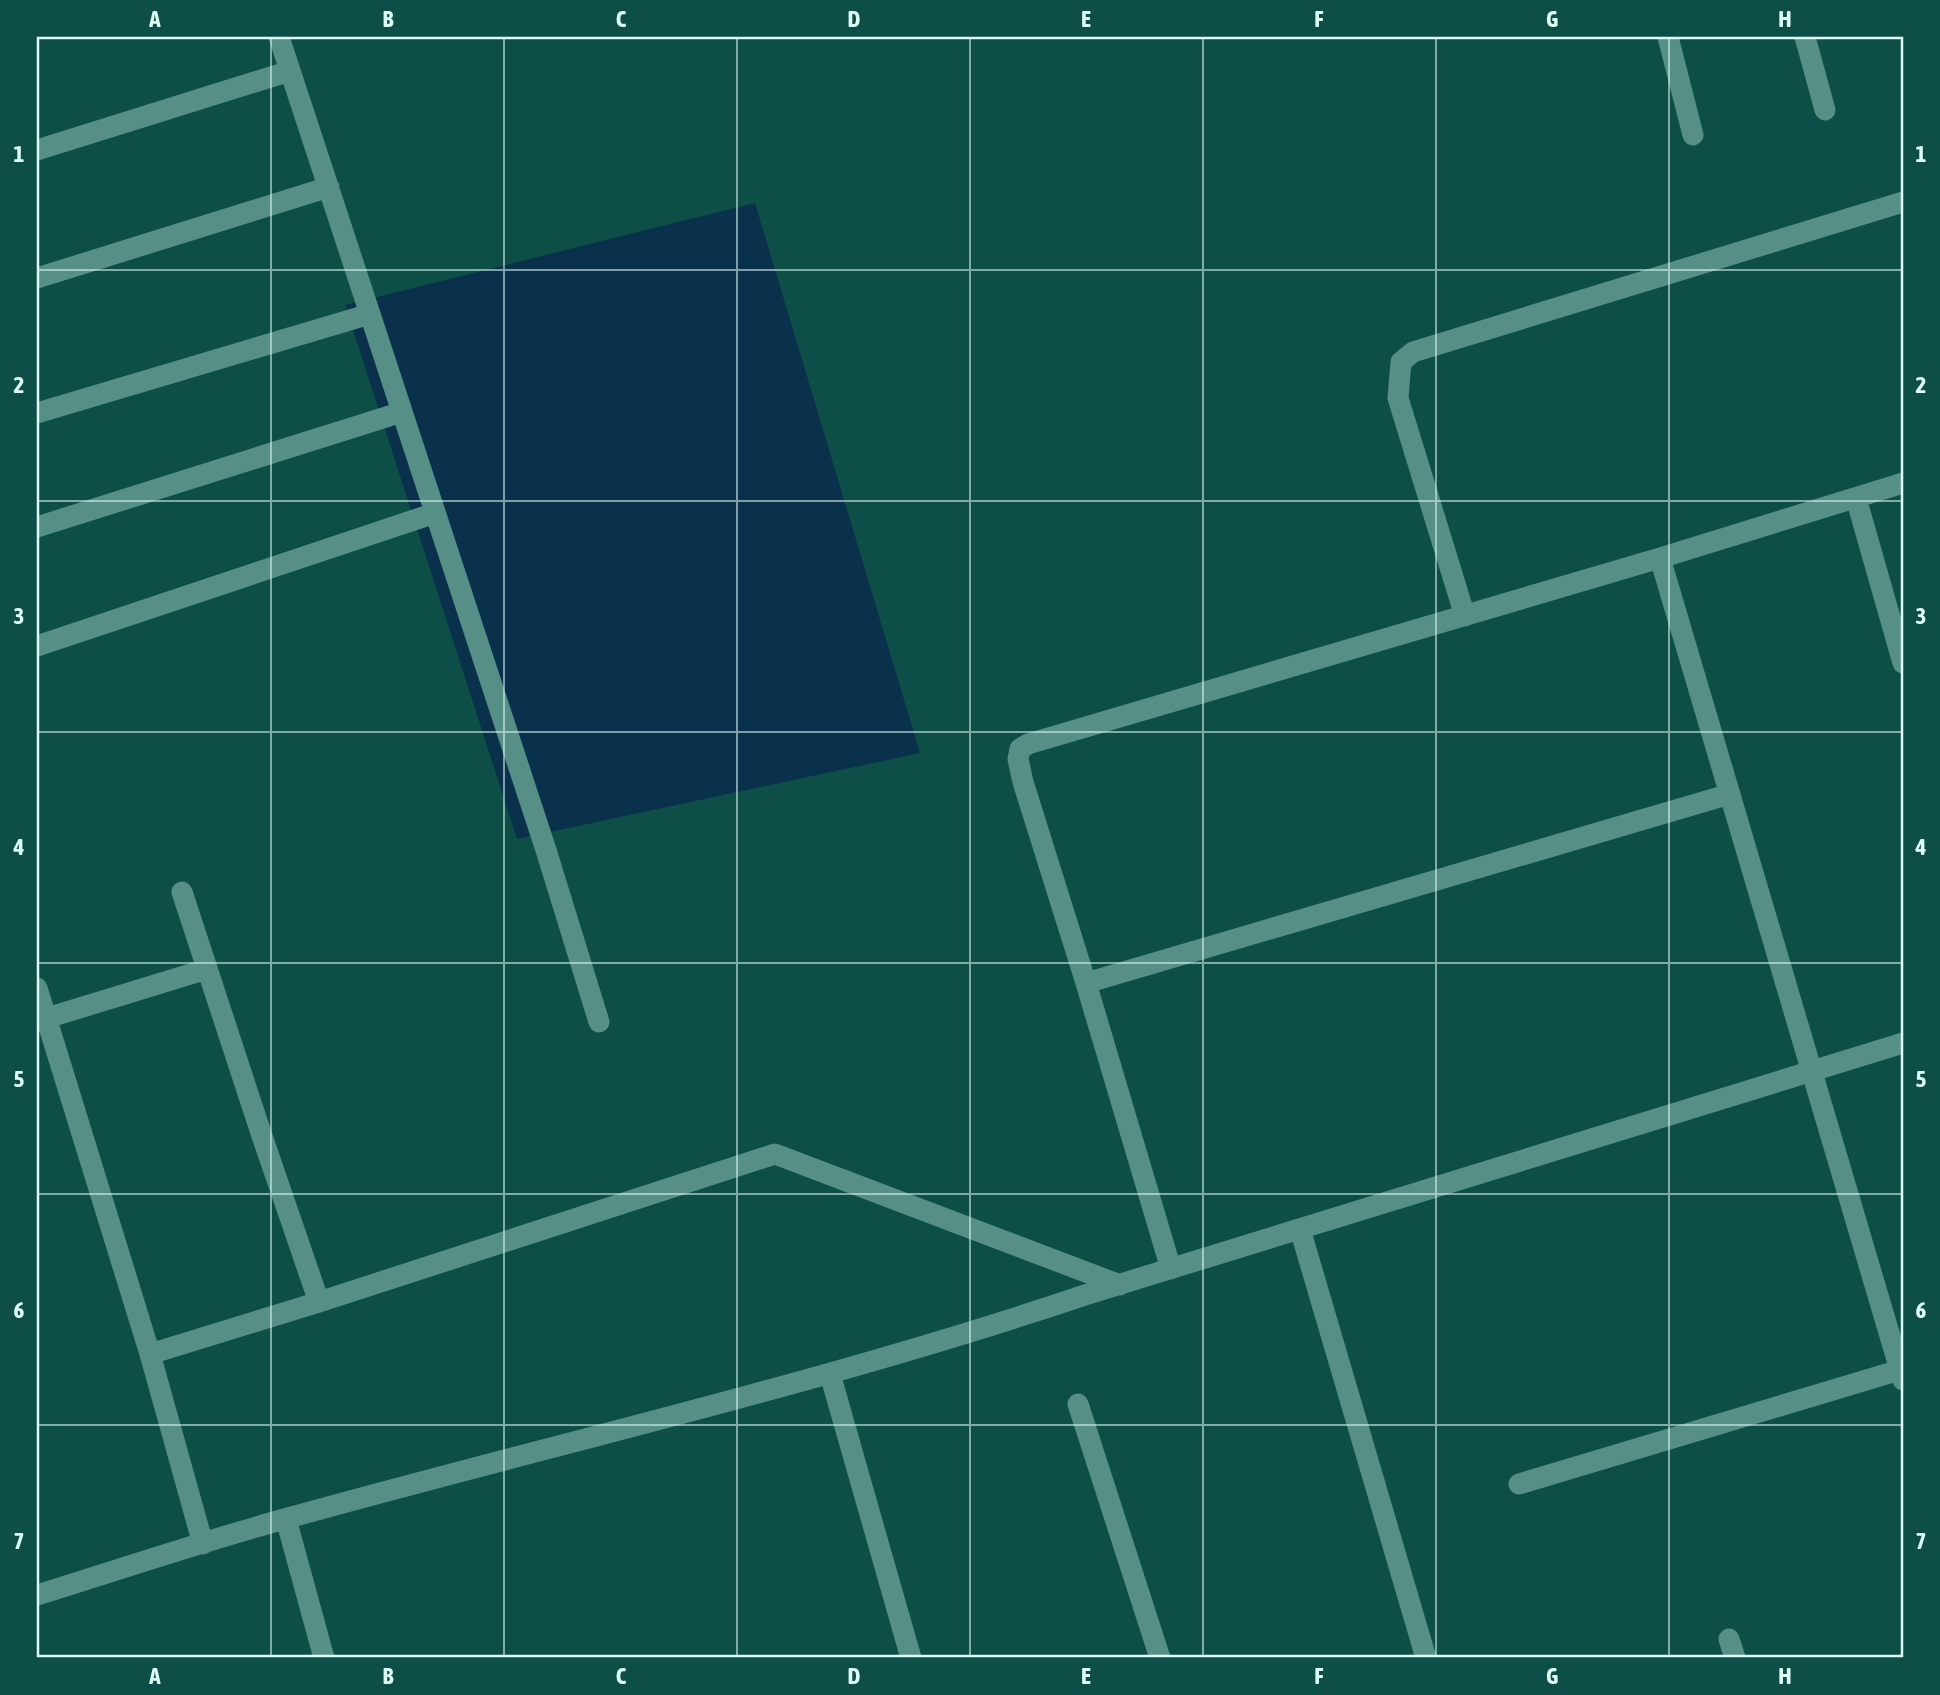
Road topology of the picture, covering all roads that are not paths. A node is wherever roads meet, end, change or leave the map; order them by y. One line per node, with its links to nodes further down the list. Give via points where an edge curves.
1 (279, 37): 4 (street)
2 (1668, 37): 6 (street)
3 (1805, 37): 5 (street)
4 (290, 71): 7 (street); 8 (street)
5 (1825, 110)
6 (1693, 135)
7 (37, 150)
8 (329, 187): 10 (street); 11 (street)
9 (1903, 202): 19 (street, via 1413,352 1401,362 1398,398)
10 (37, 278)
11 (370, 314): 12 (street); 13 (street)
12 (402, 412): 16 (street); 17 (street)
13 (37, 413)
14 (1903, 483): 15 (street)
15 (1856, 498): 18 (street); 21 (street)
16 (435, 513): 20 (street); 28 (street)
17 (37, 527)
18 (1660, 558): 19 (street); 22 (street)
19 (1465, 616): 25 (street, via 1041,740 1020,750 1023,782)
20 (37, 646)
21 (1903, 663)
22 (1730, 794): 25 (street); 30 (street)
23 (182, 892): 24 (street)
24 (207, 968): 27 (street); 34 (street)
25 (1086, 983): 32 (street)
26 (37, 988): 27 (street)
27 (41, 1020): 35 (street)
28 (599, 1022)
29 (1903, 1043): 30 (street)
30 (1813, 1071): 31 (street); 36 (street)
31 (1300, 1229): 32 (street); 46 (street)
32 (1171, 1269): 33 (street)
33 (1120, 1285): 34 (street, via 775,1154); 37 (street)
34 (319, 1302): 35 (street)
35 (150, 1354): 41 (street)
36 (1902, 1373): 39 (street)
37 (830, 1374): 40 (street); 44 (street)
38 (1078, 1404): 45 (street)
39 (1519, 1484)
40 (286, 1518): 41 (street); 43 (street)
41 (203, 1544): 42 (street)
42 (37, 1595)
43 (324, 1658)
44 (911, 1658)
45 (1160, 1658)
46 (1426, 1658)

